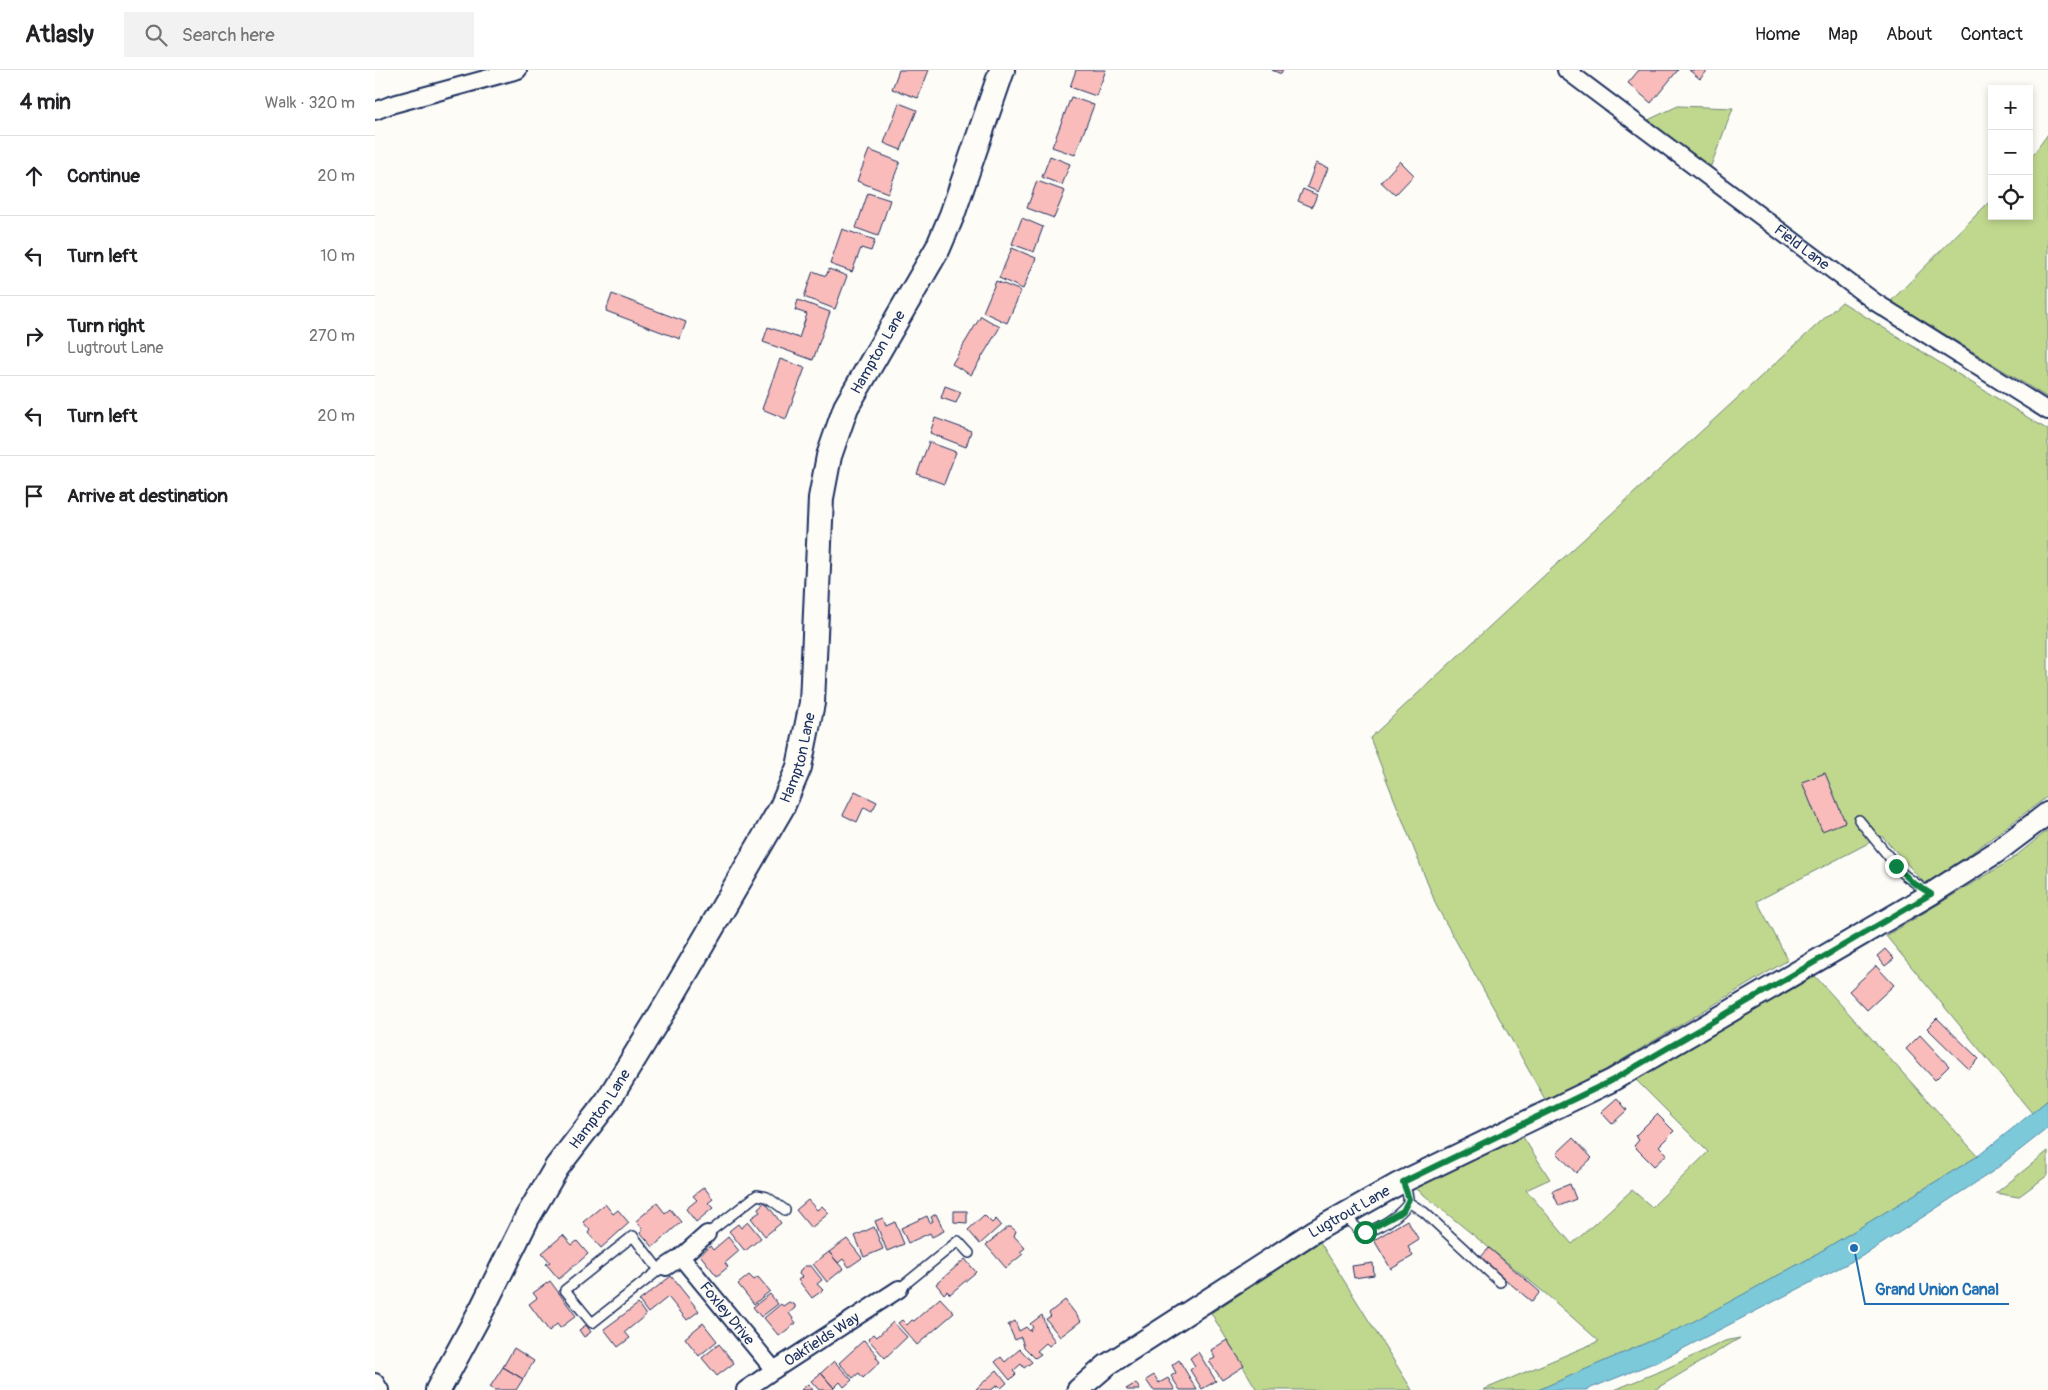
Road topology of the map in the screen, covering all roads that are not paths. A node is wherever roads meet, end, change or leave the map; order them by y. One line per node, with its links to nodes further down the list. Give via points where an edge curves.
1 (518, 70): 4 (street)
2 (1002, 70): 20 (main road, Hampton Lane, via 953,215 938,248 846,407 829,456 821,498 812,703 799,767 782,807 607,1102 557,1167)
3 (1566, 70): 5 (street, Field Lane, via 1875,302)
4 (375, 111)
5 (2048, 411)
6 (2048, 813): 8 (street, Lugtrout Lane, via 1995,853)
7 (1859, 820): 8 (lane, via 1903,874)
8 (1931, 894): 9 (street, Lugtrout Lane, via 1611,1081)
9 (1405, 1192): 15 (lane); 22 (street, Lugtrout Lane, via 1344,1214 1313,1232 1107,1365)
10 (785, 1210): 11 (lane, via 767,1197 757,1195)
11 (707, 1234): 13 (street)
12 (969, 1253): 16 (lane, via 958,1241)
13 (681, 1257): 14 (street); 17 (street, Foxley Drive)
14 (663, 1269): 14 (lane, via 633,1236 565,1290 592,1323)
15 (1500, 1282)
16 (899, 1290): 17 (street, Oakfields Way)
17 (774, 1370): 21 (street, Oakfields Way)
18 (375, 1382): 19 (street)
19 (380, 1390)
20 (438, 1390)
21 (745, 1390)
22 (1077, 1390)

